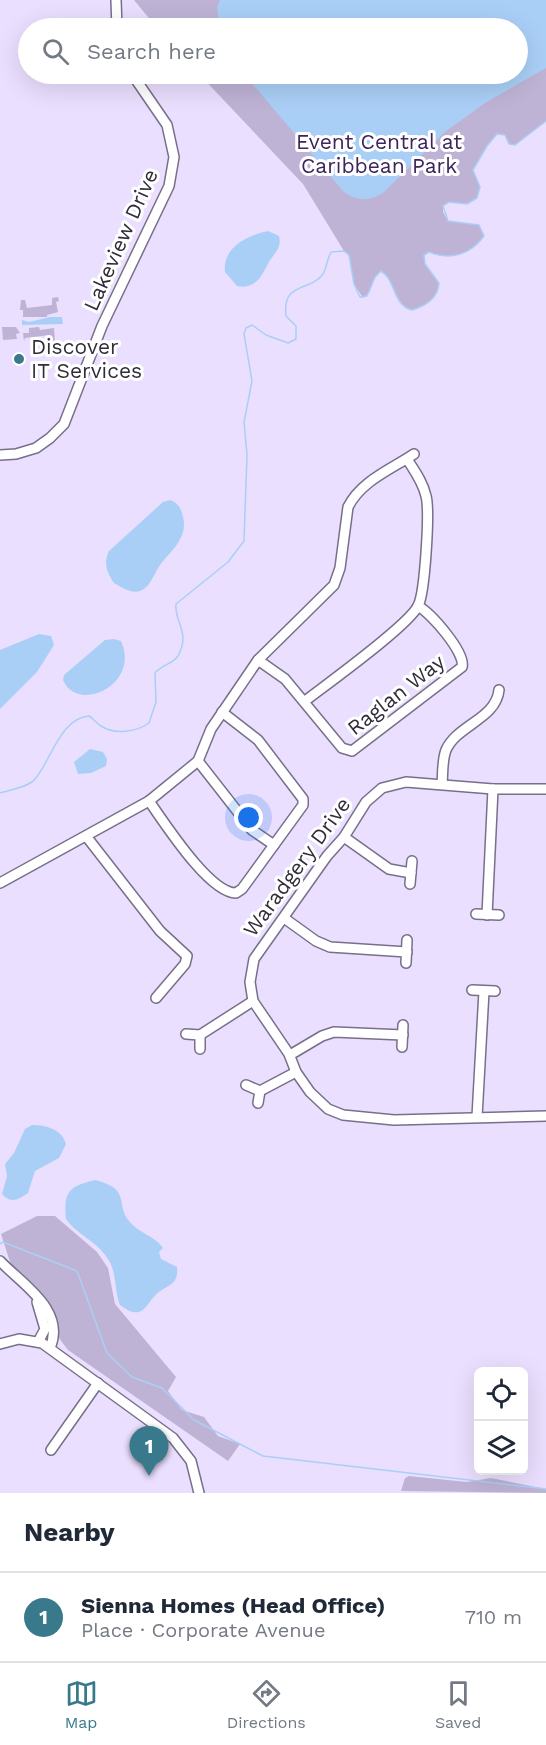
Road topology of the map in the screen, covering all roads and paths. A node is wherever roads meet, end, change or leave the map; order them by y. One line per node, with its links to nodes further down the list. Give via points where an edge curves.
1 (116, 0): 2 (street)
2 (117, 18)
3 (139, 84): 4 (street, Lakeview Drive, via 167,125 174,158 169,186 102,326 64,424 36,448)
4 (0, 455)
5 (418, 606): 6 (street, via 423,586 427,509 426,495 410,456 366,483 352,499 334,585); 8 (street); 8 (street, Raglan Way, via 462,656 459,670 356,750 342,748)
6 (258, 660): 8 (street, via 285,679); 9 (street)
7 (499, 690): 11 (street, via 495,705 448,746)
8 (305, 701)
9 (222, 712): 10 (street); 17 (street, via 258,740 303,799 303,805)
10 (198, 761): 14 (street); 17 (street, via 252,830)
11 (442, 784): 12 (street, Waradgery Drive); 16 (street, Waradgery Drive, via 399,782 382,788 366,802)
12 (493, 789): 13 (street, Waradgery Drive); 23 (street)
13 (546, 789)
14 (148, 801): 15 (street); 17 (street, via 203,873 227,892 242,889)
15 (86, 836): 20 (street); 32 (street, via 160,931 187,956 185,964)
16 (344, 837): 19 (street, via 389,868); 25 (street, Waradgery Drive)
17 (274, 845)
18 (412, 861): 19 (street)
19 (411, 873): 21 (street)
20 (0, 883)
21 (410, 884)
22 (476, 914): 23 (street)
23 (487, 915): 24 (street)
24 (499, 915)
25 (284, 918): 27 (street, via 330,947); 33 (street, Waradgery Drive, via 254,959 250,982)
26 (407, 940): 27 (street)
27 (407, 952): 28 (street)
28 (406, 963)
29 (472, 990): 30 (street)
30 (484, 991): 31 (street); 45 (street)
31 (495, 991)
32 (156, 998)
33 (253, 1002): 36 (street); 40 (street)
34 (403, 1024): 37 (street)
35 (186, 1034): 36 (street)
36 (200, 1035): 39 (street)
37 (403, 1035): 38 (street); 40 (street, via 334,1032)
38 (402, 1047)
39 (201, 1048)
40 (290, 1055): 41 (street)
41 (296, 1072): 43 (street); 45 (street, via 319,1102 343,1115 394,1120)
42 (246, 1085): 43 (street)
43 (260, 1091): 44 (street)
44 (258, 1103)
45 (477, 1116): 46 (street)
46 (546, 1116)
47 (0, 1261): 48 (street)
48 (27, 1287): 49 (street, via 44,1319 44,1334); 51 (street, via 52,1316 55,1326)
49 (38, 1342): 50 (street); 51 (street)
50 (0, 1344)
51 (50, 1348): 52 (street)
52 (98, 1383): 53 (street); 54 (street, via 181,1446 191,1461)
53 (51, 1450)
54 (200, 1493)

